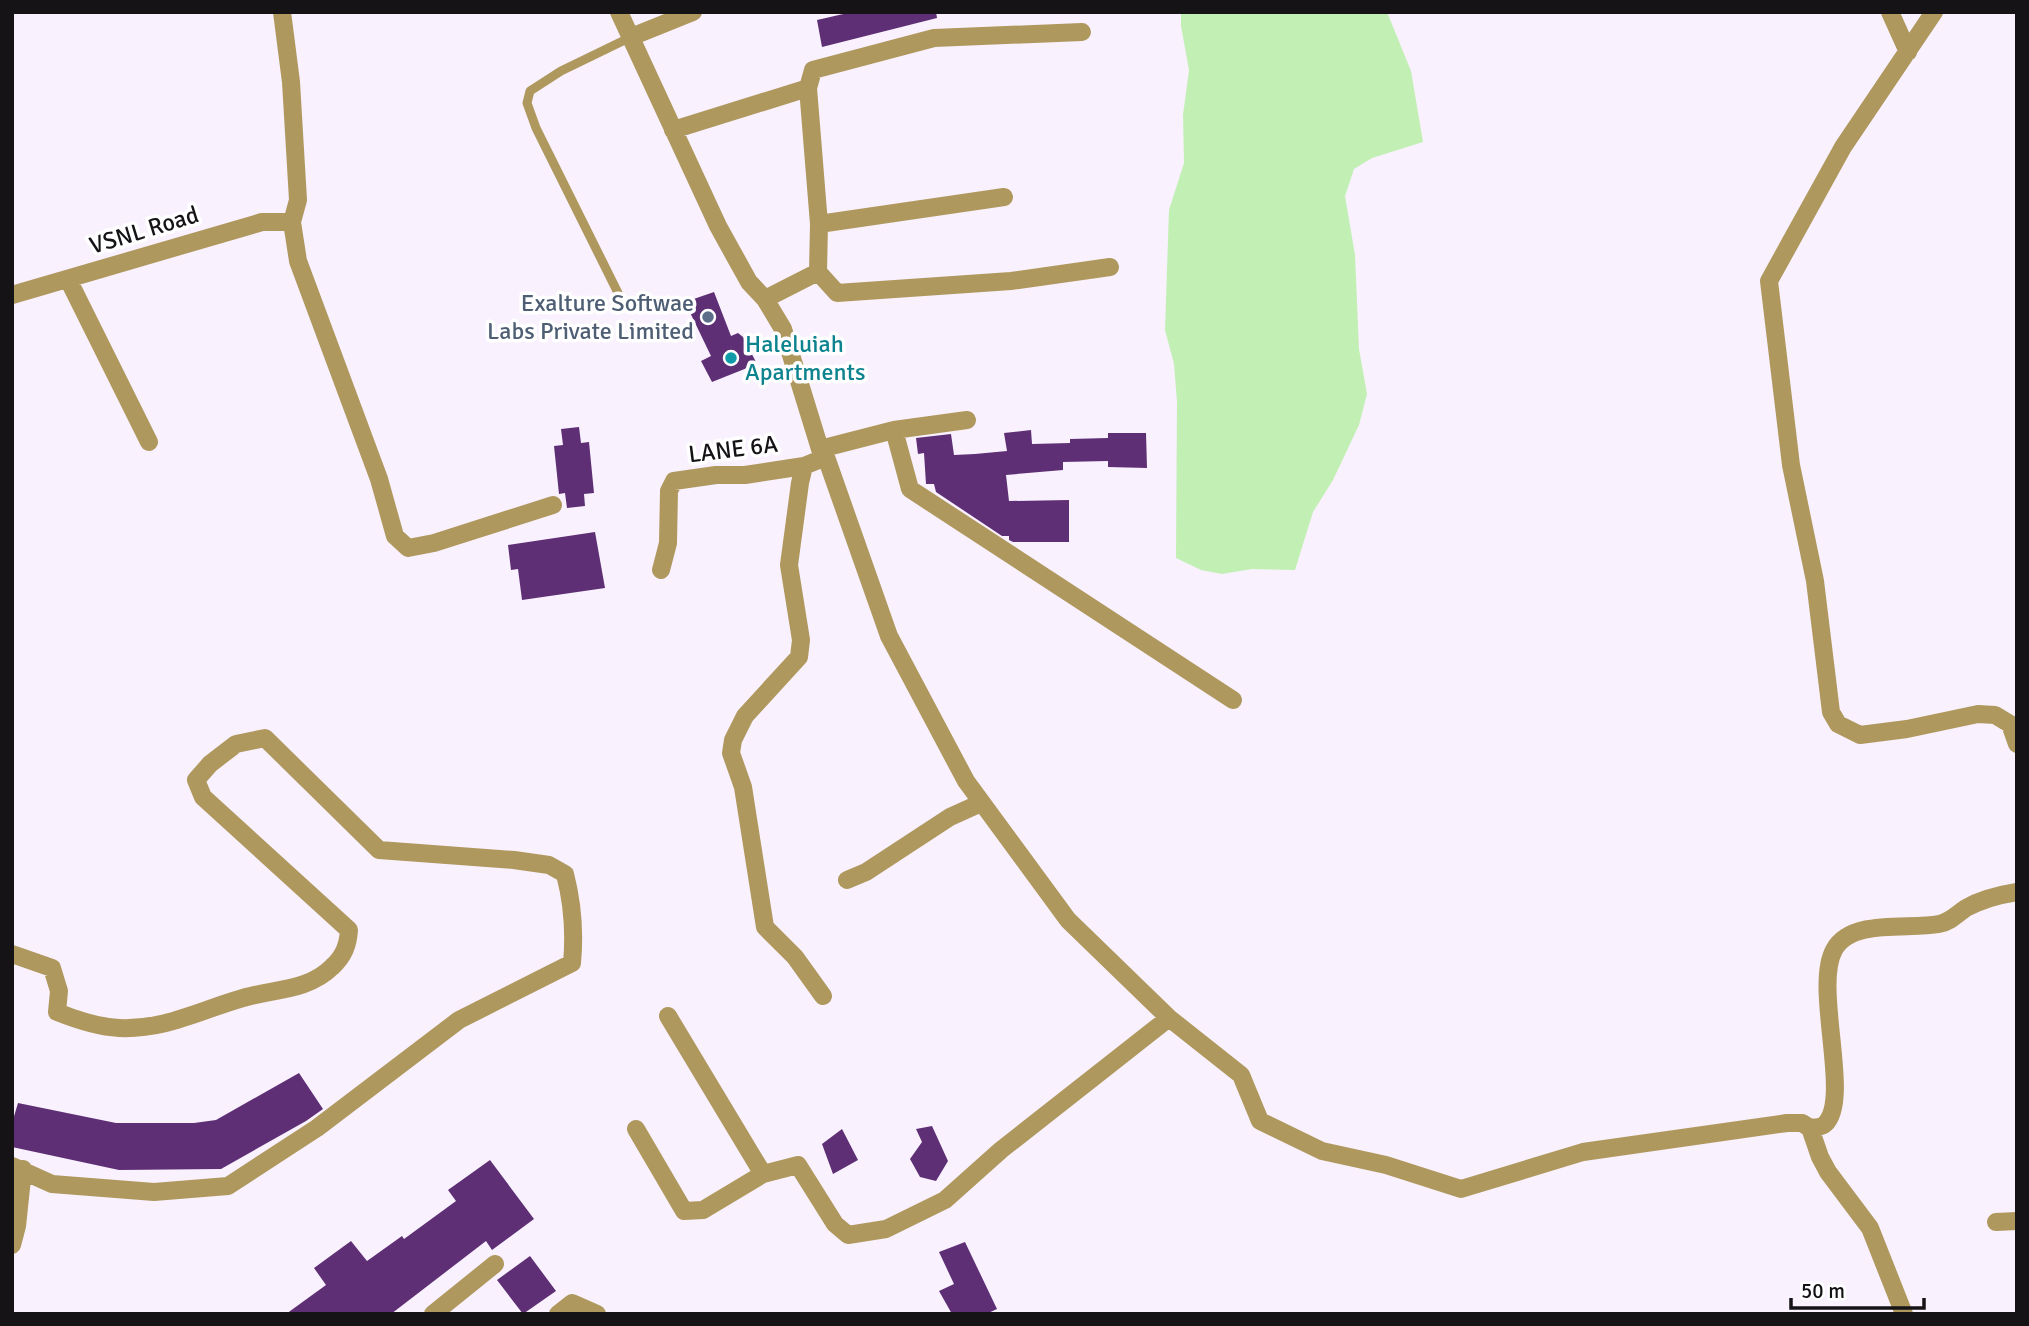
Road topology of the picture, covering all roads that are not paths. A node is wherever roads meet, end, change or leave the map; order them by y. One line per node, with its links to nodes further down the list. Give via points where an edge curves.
1 (282, 12): 12 (street, via 298,200)
2 (620, 12): 7 (street)
3 (693, 12): 7 (street)
4 (1890, 12): 8 (street)
5 (1934, 12): 8 (street)
6 (1082, 32): 9 (street, via 934,38 813,71)
7 (631, 37): 10 (street); 19 (lane, via 540,84 530,91 527,103)
8 (1908, 52): 28 (street, via 1843,147 1769,281 1791,465 1815,581 1831,712 1838,724 1860,735 1995,715 2010,724)
9 (808, 88): 10 (street); 13 (street)
10 (673, 130): 18 (street, via 718,226 749,282)
11 (1004, 197): 13 (street)
12 (292, 222): 16 (street, VSNL Road, via 262,222); 25 (street, via 298,261 379,479 395,536 408,548 435,543)
13 (818, 224): 15 (street)
14 (1110, 267): 15 (street, via 1011,281 837,293)
15 (818, 272): 18 (street)
16 (68, 279): 17 (street, VSNL Road); 22 (street)
17 (12, 295)
18 (765, 299): 23 (street, via 783,329)
19 (622, 302)
20 (967, 420): 21 (street)
21 (894, 430): 23 (street); 27 (street, via 910,489)
22 (149, 442)
23 (823, 453): 24 (street); 29 (street, via 889,636)
24 (804, 466): 26 (street, LANE 6A, via 674,481 668,491 668,542); 33 (street, via 789,565 802,640 799,657 745,716 731,753 745,796 765,927 795,957)
25 (553, 505)
26 (661, 570)
27 (1233, 700)
28 (2017, 744)
29 (981, 803): 30 (street); 35 (street, via 1068,920)
30 (847, 880)
31 (2017, 892): 36 (street, via 1987,897 1940,924 1867,929 1847,936 1834,949 1829,966 1829,1012 1835,1091 1826,1123)
32 (12, 954): 38 (street, via 52,968 59,992 57,1012 85,1023 119,1028 172,1023 243,998 302,986 331,968 348,947 349,930 203,797 196,780 236,744 265,738 379,850 548,865 565,874 573,906 572,963 459,1020 317,1128 228,1185 154,1192 52,1184)
33 (823, 996)
34 (668, 1016): 39 (street)
35 (1169, 1018): 36 (street, via 1241,1075 1260,1121 1322,1151 1461,1189 1583,1152 1787,1123); 39 (street, via 945,1200 886,1229 848,1235 835,1224 798,1165)
36 (1810, 1128): 47 (street, via 1828,1172 1870,1228)
37 (636, 1129): 39 (street, via 684,1211 703,1210)
38 (17, 1168): 42 (street, via 17,1226)
39 (763, 1174)
40 (2017, 1221): 41 (street)
41 (1996, 1222)
42 (12, 1245)
43 (495, 1264): 44 (street)
44 (433, 1314)
45 (558, 1314): 46 (street, via 572,1303)
46 (597, 1314)
47 (1904, 1314)

